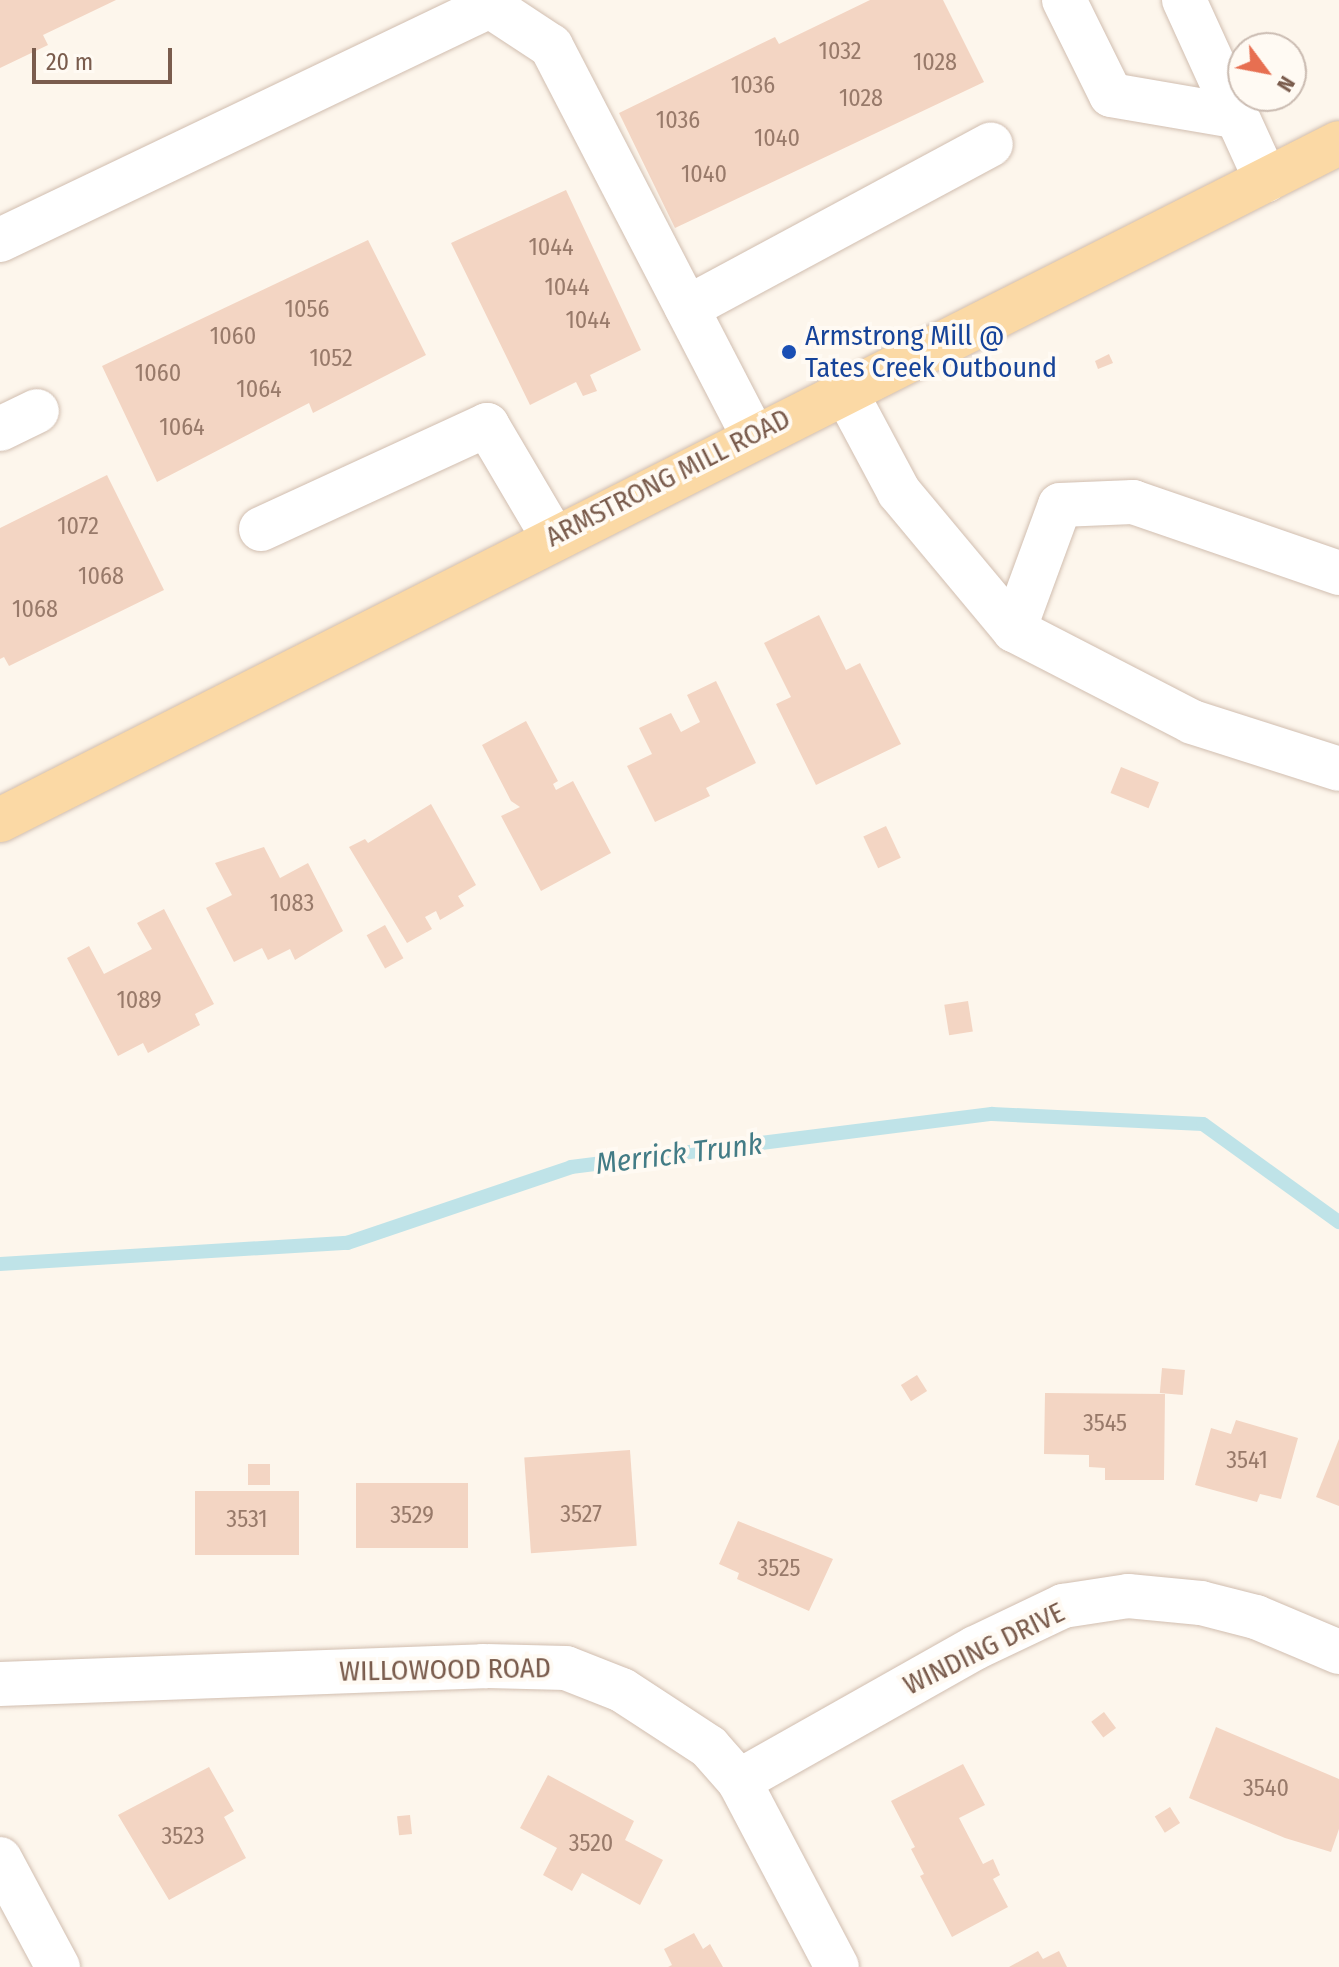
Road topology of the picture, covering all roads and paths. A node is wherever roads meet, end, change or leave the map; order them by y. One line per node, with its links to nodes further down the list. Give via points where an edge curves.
1 (1064, 0): 3 (street, via 1111,95)
2 (1184, 0): 3 (street)
3 (1234, 116): 6 (street)
4 (1339, 143): 6 (main road, ARMSTRONG MILL ROAD)
5 (991, 144): 8 (street)
6 (1266, 180): 9 (main road, ARMSTRONG MILL ROAD)
7 (0, 240): 8 (street, via 490,6 551,46)
8 (687, 308): 10 (street)
9 (844, 389): 10 (main road, ARMSTRONG MILL ROAD); 14 (street, via 899,492)
10 (753, 435): 12 (main road, ARMSTRONG MILL ROAD)
11 (261, 529): 12 (street, via 487,425)
12 (553, 537): 16 (main road, ARMSTRONG MILL ROAD)
13 (1339, 573): 14 (street, via 1133,502 1060,505)
14 (1014, 630): 15 (street, via 1192,722)
15 (1339, 769)
16 (0, 820)
17 (1339, 1652): 19 (street, WINDING DRIVE, via 1256,1617 1201,1603 1128,1596 1063,1606 975,1648)
18 (0, 1684): 19 (street, WILLOWOOD ROAD, via 483,1666 566,1668 622,1690 673,1720 709,1747)
19 (739, 1781): 22 (street, WILLOWOOD ROAD)
20 (0, 1859): 21 (street)
21 (58, 1967)
22 (837, 1967)

